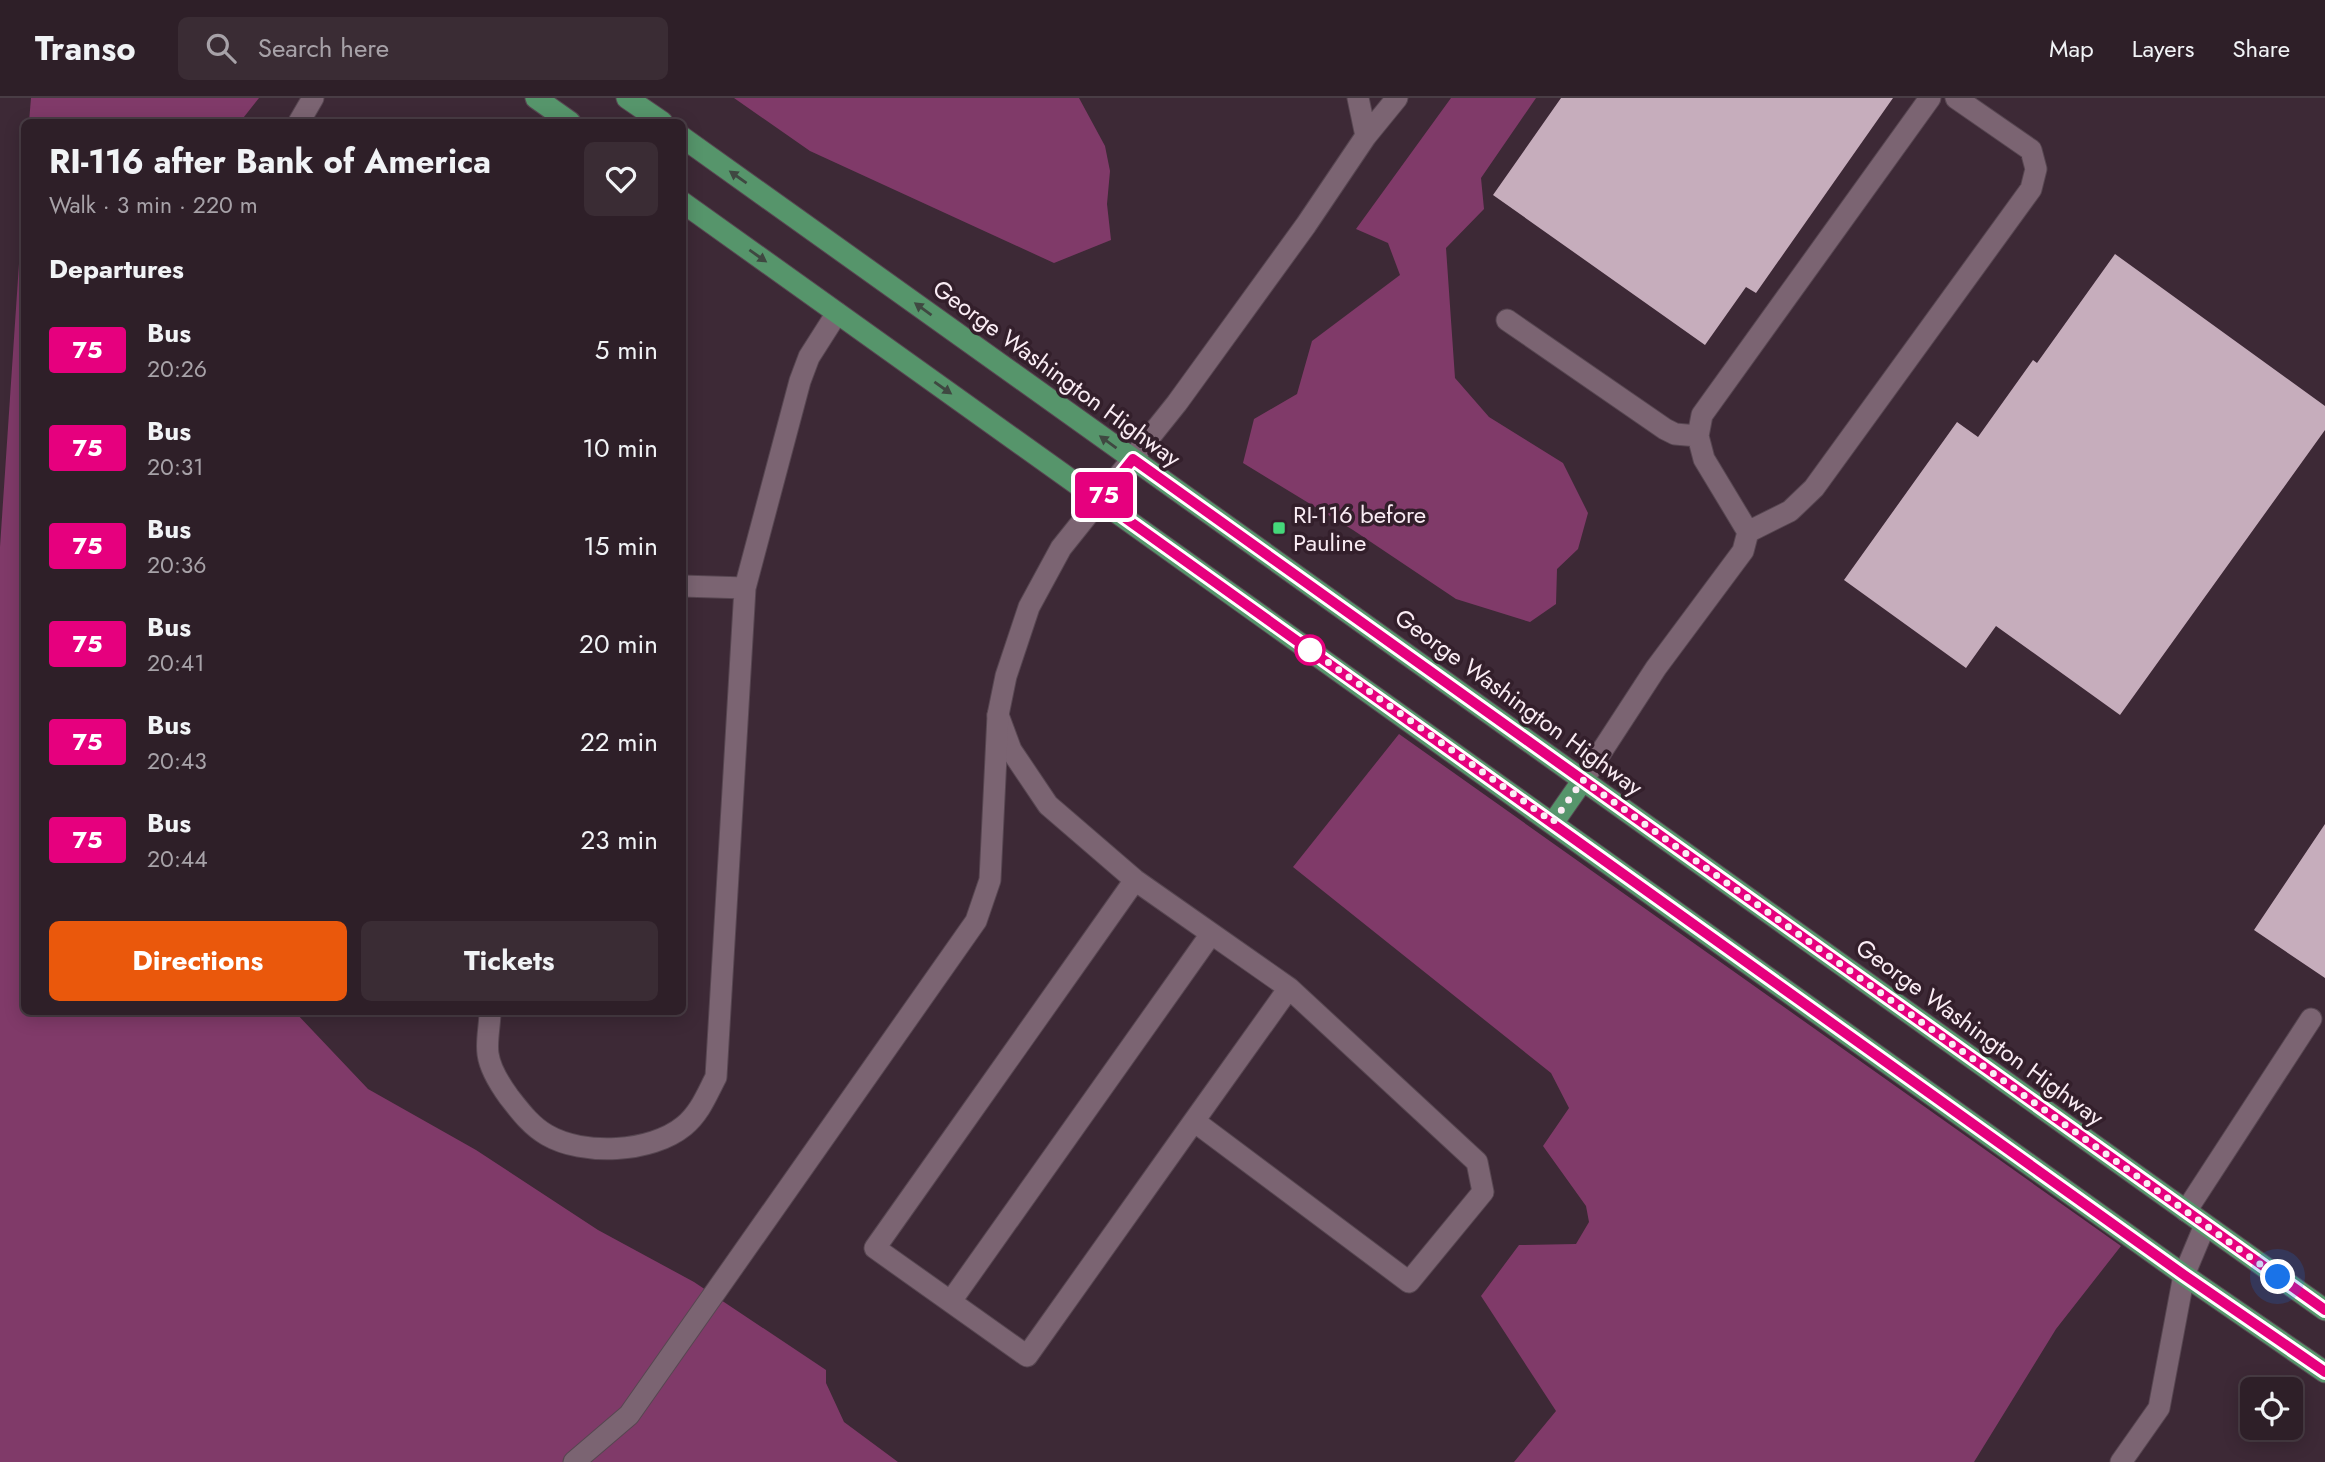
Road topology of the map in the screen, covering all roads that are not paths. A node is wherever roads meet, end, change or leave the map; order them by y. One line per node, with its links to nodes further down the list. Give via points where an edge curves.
1 (313, 98): 8 (street)
2 (536, 98): 9 (main road)
3 (627, 98): 10 (main road)
4 (1358, 98): 11 (street)
5 (1397, 98): 11 (street)
6 (1930, 98): 16 (street, via 1702,415)
7 (1956, 98): 19 (street, via 2031,150 2036,170 2031,189 1814,488 1790,511)
8 (301, 119)
9 (566, 119)
10 (658, 119)
11 (1366, 136): 17 (street, via 1307,225)
12 (686, 140): 17 (main road, George Washington Highway, one-way to 12)
13 (686, 205): 14 (main road, one-way to 14)
14 (837, 313): 18 (main road, one-way to 18); 21 (street, via 809,357 800,381)
15 (1507, 320): 16 (street, via 1665,429 1675,435)
16 (1698, 436): 19 (street, via 1704,459)
17 (1133, 459): 18 (street); 23 (main road, George Washington Highway)
18 (1100, 500): 22 (street, via 1061,548 1029,607); 24 (main road)
19 (1748, 532): 23 (street, via 1743,551 1656,668)
20 (686, 586): 21 (street)
21 (745, 588): 28 (street, via 716,1077 699,1111 683,1127 656,1141 626,1147 576,1146 547,1135 522,1115 500,1085 488,1055)
22 (998, 715): 25 (street, via 1011,750 1048,805); 39 (street, via 990,880 976,921 629,1415)
23 (1583, 780): 24 (main road); 31 (main road, George Washington Highway)
24 (1553, 822): 33 (main road)
25 (1135, 880): 26 (street); 34 (street, via 875,1248)
26 (1211, 934): 27 (street); 34 (street)
27 (1289, 988): 30 (street); 30 (street, via 1477,1162 1483,1192 1409,1282)
28 (490, 1015)
29 (2311, 1019): 31 (street)
30 (1194, 1121): 34 (street, via 1027,1356)
31 (2186, 1211): 32 (main road, George Washington Highway)
32 (2206, 1225): 33 (street); 35 (main road, George Washington Highway)
33 (2184, 1275): 36 (main road); 40 (street, via 2159,1408)
34 (951, 1301)
35 (2325, 1310)
36 (2293, 1350): 37 (main road); 38 (main road)
37 (2325, 1372)
38 (2325, 1381)
39 (574, 1462)
40 (2121, 1462)

